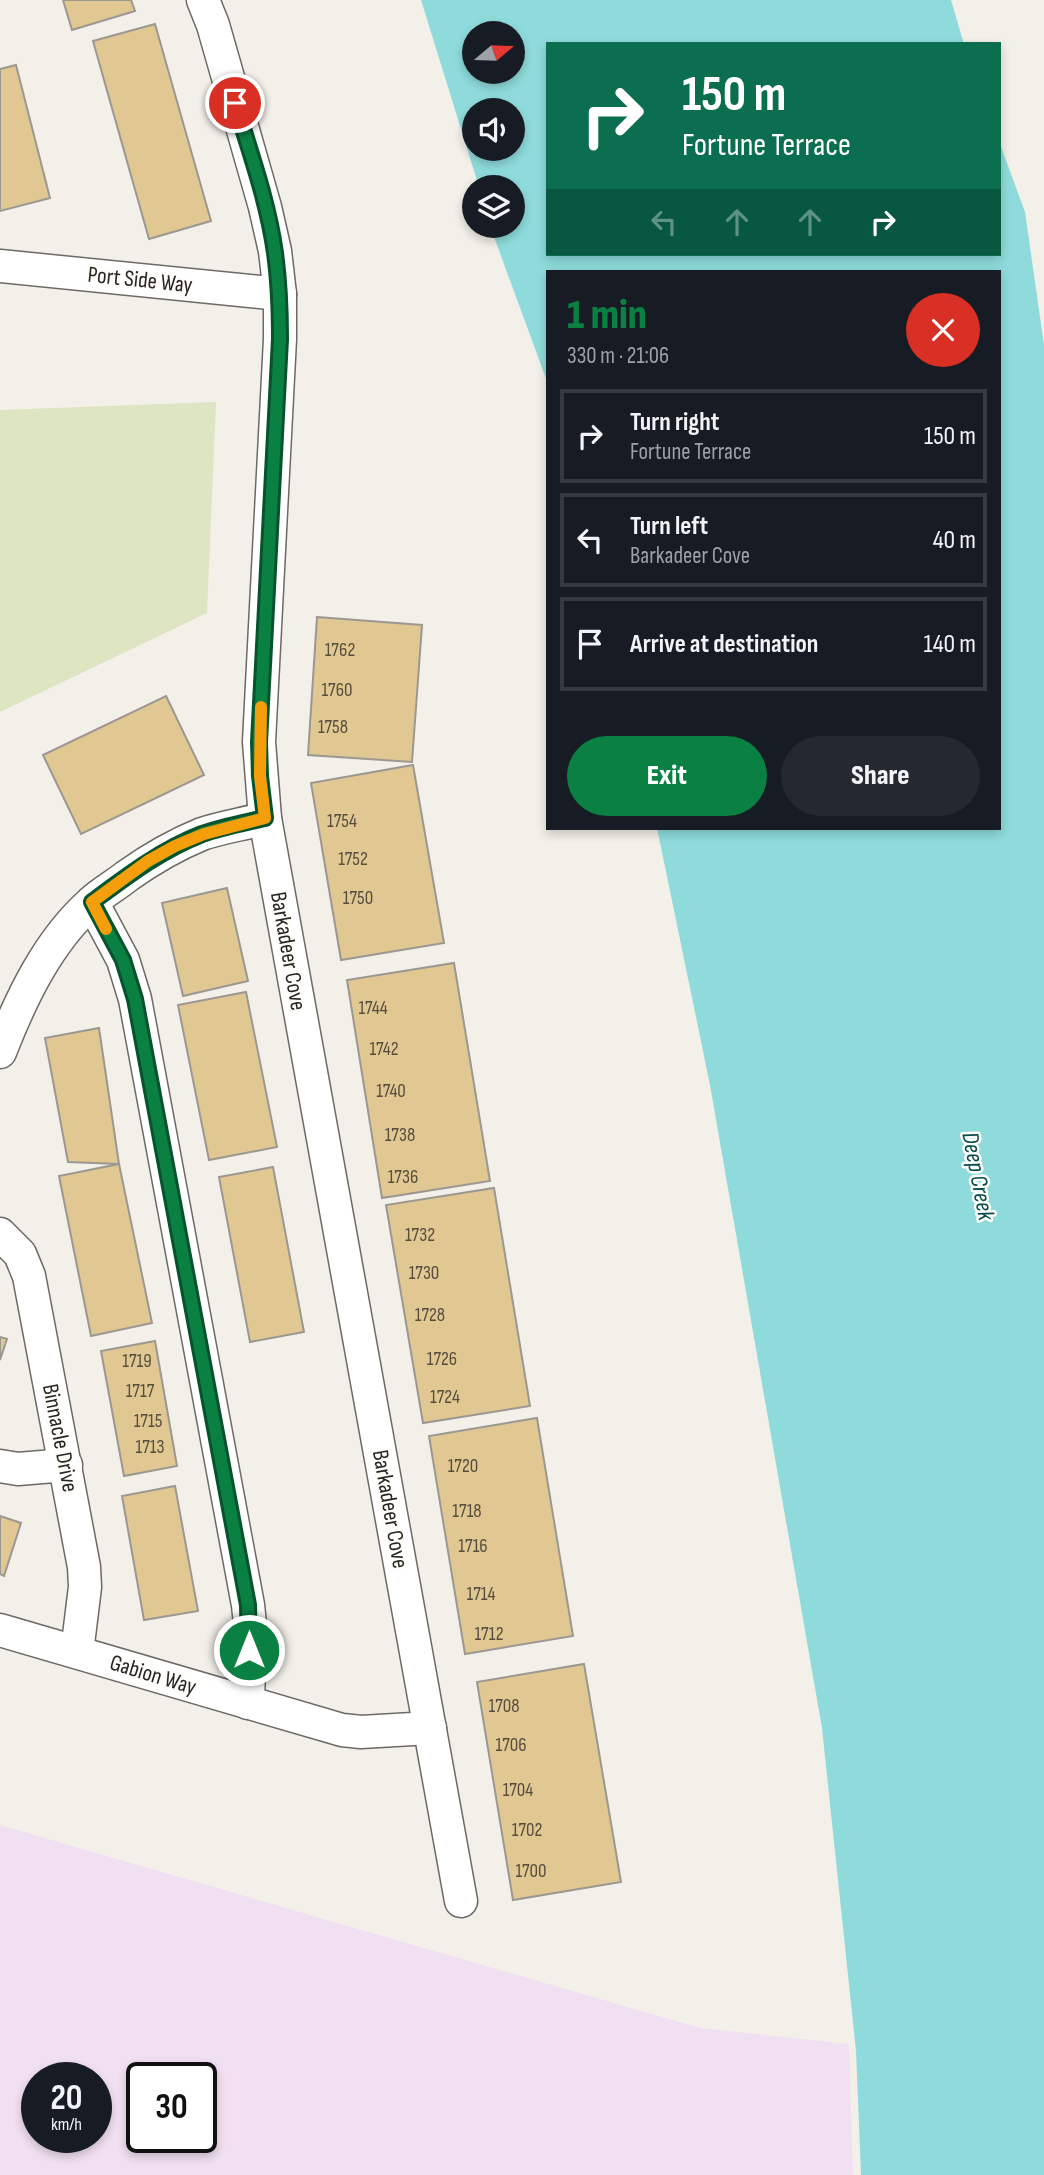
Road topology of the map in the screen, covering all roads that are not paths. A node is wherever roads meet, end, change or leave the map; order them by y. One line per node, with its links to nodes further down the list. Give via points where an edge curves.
1 (203, 0): 3 (street, Barkadeer Cove, via 265,206)
2 (0, 266): 3 (street, Port Side Way)
3 (280, 294): 4 (street, Barkadeer Cove, via 259,742)
4 (265, 818): 5 (street, via 175,846); 13 (street, Barkadeer Cove)
5 (92, 902): 6 (street, via 36,972); 12 (street, via 123,960 135,999 248,1605)
6 (0, 1052)
7 (0, 1234): 8 (street, Binnacle Drive, via 20,1254 30,1276)
8 (66, 1465): 9 (street); 11 (street, Binnacle Drive, via 84,1567)
9 (0, 1466)
10 (0, 1630): 11 (street, Gabion Way)
11 (77, 1652): 12 (street, Gabion Way)
12 (248, 1703): 13 (street, Gabion Way, via 342,1730)
13 (430, 1728): 14 (street, Barkadeer Cove)
14 (461, 1900)

